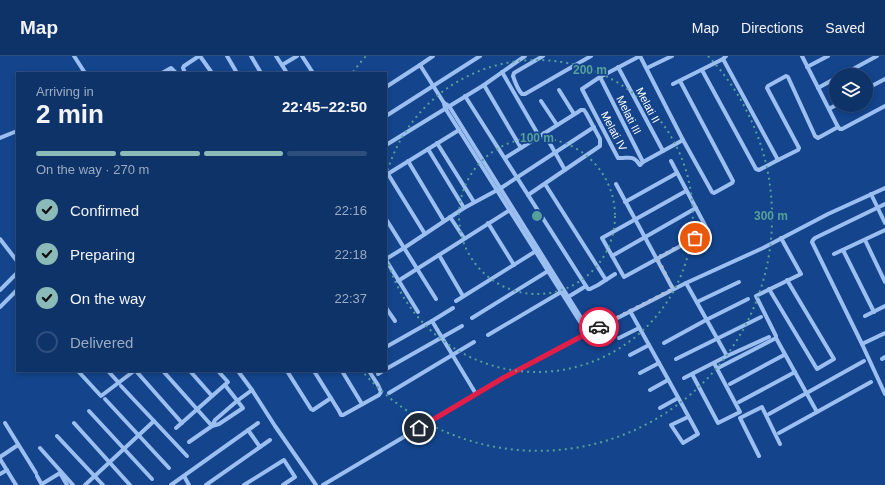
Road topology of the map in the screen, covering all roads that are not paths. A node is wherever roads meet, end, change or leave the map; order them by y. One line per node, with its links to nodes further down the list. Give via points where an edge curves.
1 (80, 56): 19 (street)
2 (200, 56): 30 (street, via 184,66); 31 (street)
3 (227, 56): 32 (street)
4 (251, 56): 33 (street)
5 (276, 56): 20 (street)
6 (297, 56): 20 (street)
7 (302, 56): 35 (street)
8 (434, 56): 21 (street)
9 (480, 56): 45 (street)
10 (525, 56): 36 (street)
11 (543, 56): 12 (street, via 514,73 513,76 522,94)
12 (590, 56)
13 (640, 56): 22 (street); 24 (street)
14 (670, 56): 24 (street)
15 (802, 56): 23 (street)
16 (828, 56): 23 (street)
17 (877, 56): 25 (street)
18 (724, 57): 26 (street); 72 (street)
19 (75, 58): 27 (street)
20 (282, 65): 34 (street)
21 (420, 65): 42 (street); 45 (street)
22 (618, 67): 37 (street); 69 (street, Melati II)
23 (807, 67): 46 (street)
24 (647, 68): 64 (street)
25 (855, 68)
26 (702, 70): 39 (street); 72 (street, via 756,169 759,170)
27 (84, 72)
28 (164, 72): 29 (street, via 171,68)
29 (175, 72)
30 (185, 72)
31 (211, 72)
32 (236, 72)
33 (260, 72)
34 (286, 72)
35 (312, 72)
36 (502, 72): 43 (street); 62 (street)
37 (600, 77): 75 (street, Melati III); 75 (street, Melati IV, via 582,89 583,91 617,157 632,158 638,164)
38 (885, 79): 44 (street)
39 (680, 81): 41 (street); 64 (street, via 733,182 713,193)
40 (829, 82): 46 (street)
41 (674, 84)
42 (387, 85)
43 (484, 85): 48 (street); 67 (street)
44 (873, 85)
45 (434, 86): 51 (street); 55 (street)
46 (818, 88): 52 (street)
47 (559, 90): 54 (street)
48 (465, 96): 51 (street); 71 (street)
49 (541, 101): 56 (street)
50 (885, 106): 58 (street, via 842,129)
51 (447, 107): 59 (street); 66 (street); 83 (street)
52 (829, 109)
53 (830, 112): 58 (street)
54 (574, 114): 56 (street); 57 (street, via 584,110)
55 (387, 115)
56 (557, 125): 61 (street)
57 (594, 127): 70 (street); 76 (street, via 600,139 600,146)
58 (838, 127): 72 (street, via 818,138 815,136 786,76 767,88 799,148)
59 (459, 130): 65 (street); 83 (street)
60 (16, 131): 63 (street)
61 (544, 133): 62 (street); 70 (street)
62 (539, 136): 67 (street)
63 (0, 138)
64 (683, 140): 69 (street)
65 (437, 143): 68 (street); 87 (street)
66 (387, 144)
67 (521, 148): 71 (street)
68 (428, 149): 74 (street); 90 (street)
69 (663, 151): 75 (street)
70 (555, 152): 76 (street); 79 (street)
71 (505, 158): 79 (street)
72 (778, 160)
73 (671, 161): 77 (street)
74 (408, 162): 78 (street); 97 (street)
75 (643, 162)
76 (565, 170): 80 (street)
77 (677, 173): 84 (street); 88 (street)
78 (387, 175): 101 (street)
79 (516, 178): 83 (street); 85 (street)
80 (544, 184): 85 (street); 122 (street)
81 (616, 184): 88 (street)
82 (885, 188): 86 (street)
83 (499, 189): 87 (street); 93 (street); 135 (street)
84 (686, 191): 91 (street); 95 (street)
85 (528, 194): 128 (street)
86 (871, 194): 92 (street); 104 (street)
87 (474, 202): 90 (street)
88 (625, 202): 95 (street)
89 (885, 204): 92 (street)
90 (464, 208): 94 (street)
91 (696, 208): 102 (street); 113 (street, via 708,230)
92 (878, 208): 99 (street); 166 (street, via 815,238 812,242)
93 (510, 210): 98 (street); 109 (street)
94 (450, 217): 97 (street); 103 (street)
95 (635, 219): 102 (street); 112 (street, via 602,238)
96 (387, 221): 107 (street)
97 (444, 221): 101 (street)
98 (488, 223): 103 (street); 117 (street)
99 (885, 224)
100 (885, 230): 106 (street)
101 (425, 234): 107 (street)
102 (645, 237): 112 (street); 113 (street)
103 (464, 238): 111 (street)
104 (782, 238): 123 (street, via 801,274); 127 (street)
105 (0, 239): 115 (street)
106 (865, 240): 108 (street); 126 (street)
107 (404, 248): 114 (street); 118 (street)
108 (843, 250): 110 (street); 146 (street)
109 (536, 251): 117 (street); 119 (street)
110 (834, 254)
111 (438, 255): 118 (street); 134 (street)
112 (612, 256): 113 (street, via 624,277)
113 (657, 258): 129 (street)
114 (387, 259)
115 (16, 260)
116 (387, 262): 124 (street)
117 (514, 265): 134 (street)
118 (417, 269): 124 (street); 137 (street)
119 (548, 271): 133 (street); 150 (street)
120 (615, 274): 122 (street)
121 (16, 275): 131 (street)
122 (606, 280): 128 (street, via 590,289)
123 (787, 280): 130 (street); 130 (street, via 834,359 817,369)
124 (398, 281): 145 (street)
125 (739, 282): 139 (street)
126 (885, 282)
127 (686, 283): 129 (street); 139 (street)
128 (586, 286): 135 (street)
129 (673, 289): 144 (street)
130 (769, 289): 163 (street, via 756,296)
131 (0, 290)
132 (16, 291): 141 (street)
133 (561, 292): 148 (street); 158 (street)
134 (463, 296): 138 (street)
135 (568, 297): 148 (street)
136 (748, 298): 151 (street)
137 (436, 299)
138 (456, 301)
139 (696, 302): 151 (street)
140 (885, 306): 146 (street)
141 (0, 307)
142 (453, 308): 153 (street)
143 (387, 309): 152 (street)
144 (630, 311): 155 (street); 156 (street)
145 (418, 312)
146 (874, 312): 147 (street)
147 (865, 316)
148 (579, 317): 156 (street)
149 (761, 317): 162 (street)
150 (472, 318)
151 (706, 320): 162 (street); 165 (street)
152 (395, 321)
153 (432, 321): 160 (street); 168 (street)
154 (462, 326): 160 (street)
155 (639, 328): 161 (street); 167 (street)
156 (588, 332): 205 (street)
157 (885, 333): 166 (street)
158 (488, 335)
159 (769, 336): 172 (street)
160 (442, 337): 169 (street); 178 (street)
161 (619, 338)
162 (717, 338): 172 (street); 173 (street)
163 (776, 338): 171 (street); 177 (street)
164 (474, 342): 169 (street)
165 (664, 343)
166 (862, 344): 207 (street)
167 (649, 345): 170 (street); 175 (street)
168 (387, 346)
169 (452, 354): 204 (street); 205 (street)
170 (630, 355)
171 (784, 355): 192 (street); 199 (street)
172 (727, 356): 176 (street)
173 (676, 359)
174 (864, 361): 206 (street)
175 (659, 363): 193 (street); 197 (street)
176 (714, 363): 195 (street); 218 (street)
177 (720, 367)
178 (387, 369)
179 (79, 372): 200 (street, via 101,396)
180 (109, 372): 200 (street)
181 (134, 372): 200 (street)
182 (136, 372): 226 (street)
183 (164, 372): 216 (street)
184 (191, 372): 208 (street)
185 (219, 372): 201 (street, via 228,382)
186 (239, 372): 202 (street)
187 (288, 372): 209 (street, via 311,409)
188 (315, 372): 209 (street)
189 (343, 372): 214 (street)
190 (370, 372): 214 (street, via 381,392)
191 (381, 372): 194 (street)
192 (795, 372): 206 (street); 213 (street)
193 (640, 373)
194 (378, 374)
195 (692, 374): 196 (street); 218 (street, via 718,423)
196 (684, 378)
197 (668, 380): 203 (street); 210 (street)
198 (871, 382): 219 (street)
199 (730, 384)
200 (120, 385): 223 (street)
201 (225, 385): 208 (street); 212 (street)
202 (252, 390): 212 (street); 263 (street)
203 (650, 390)
204 (389, 393)
205 (476, 394): 264 (street)
206 (807, 394): 219 (street); 220 (street)
207 (885, 394)
208 (212, 396): 216 (street)
209 (331, 398): 214 (street, via 341,415)
210 (678, 398): 215 (street); 221 (street)
211 (105, 399): 232 (street)
212 (237, 401): 228 (street, via 215,420); 228 (street, via 243,408)
213 (739, 402)
214 (362, 404)
215 (660, 408)
216 (197, 409): 226 (street); 228 (street)
217 (89, 412): 240 (street)
218 (740, 412): 222 (street)
219 (817, 412): 231 (street)
220 (769, 414)
221 (688, 417): 221 (street, via 698,434 683,443 672,425)
222 (740, 418): 236 (street, via 762,407); 242 (street)
223 (154, 421): 232 (street); 241 (street)
224 (5, 423): 237 (street)
225 (74, 423): 244 (street)
226 (182, 423): 229 (street)
227 (258, 423): 230 (street)
228 (212, 426): 235 (street)
229 (176, 428)
230 (248, 430): 238 (street); 249 (street)
231 (780, 433)
232 (139, 435): 240 (street); 245 (street)
233 (56, 436): 248 (street)
234 (270, 440): 238 (street)
235 (189, 442)
236 (780, 444)
237 (18, 445): 243 (street); 252 (street)
238 (260, 447): 260 (street)
239 (40, 448): 254 (street)
240 (124, 449): 244 (street); 250 (street)
241 (187, 456)
242 (759, 456)
243 (0, 458): 246 (street)
244 (110, 462): 248 (street); 257 (street)
245 (169, 468)
246 (7, 470): 247 (street); 251 (street)
247 (0, 474)
248 (95, 476): 255 (street); 256 (street)
249 (184, 476): 258 (street); 259 (street)
250 (152, 479)
251 (16, 485)
252 (42, 485): 253 (street, via 60,473)
253 (67, 485)
254 (73, 485)
255 (85, 485)
256 (103, 485)
257 (130, 485)
258 (171, 485)
259 (189, 485)
260 (206, 485)
261 (244, 485): 262 (street, via 284,460 295,477)
262 (283, 485)
263 (316, 485)
264 (323, 485)

